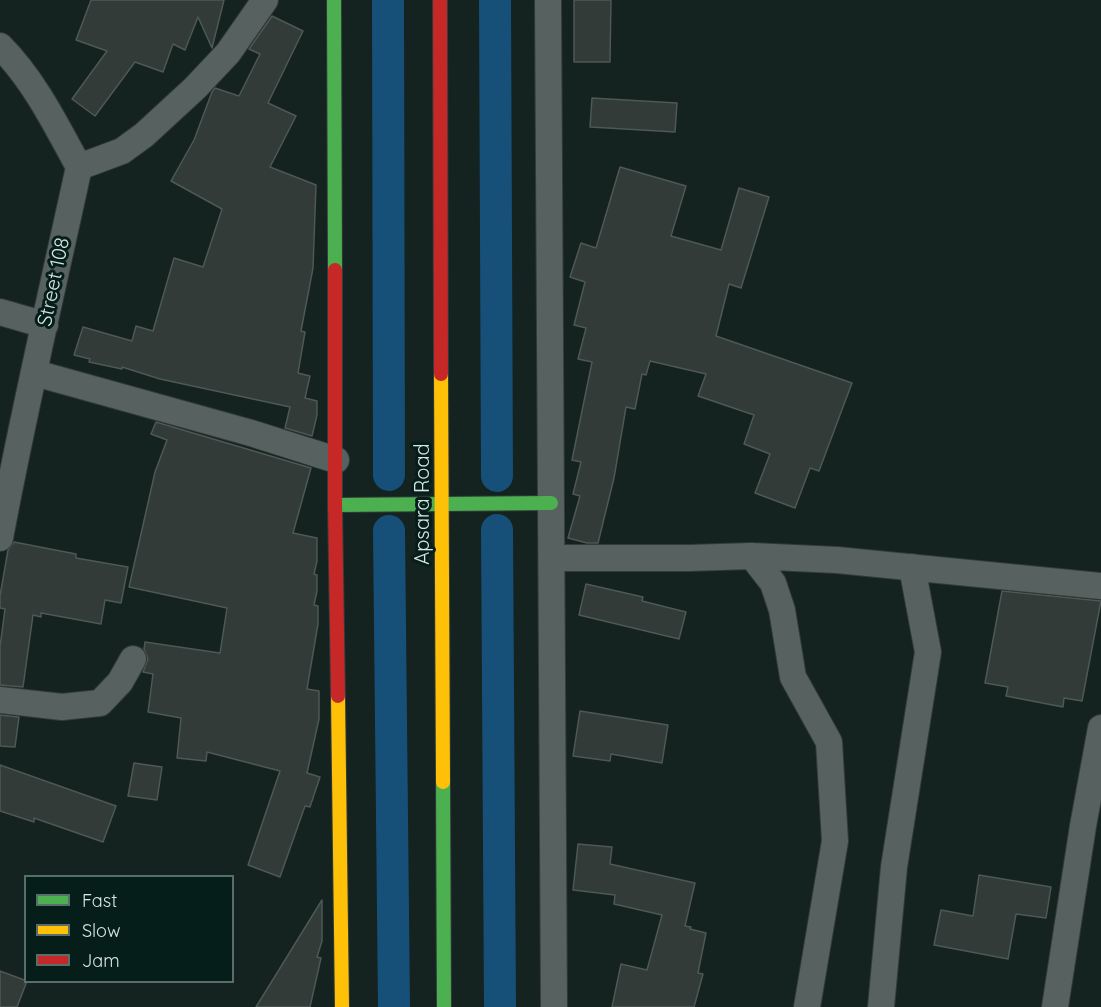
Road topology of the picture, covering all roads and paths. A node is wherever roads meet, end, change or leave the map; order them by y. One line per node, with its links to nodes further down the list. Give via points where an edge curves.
1 (265, 0): 6 (street, via 228,53 144,135 122,151)
2 (334, 0): 11 (main road)
3 (440, 0): 13 (main road, Apsara Road)
4 (548, 0): 12 (street)
5 (0, 46): 6 (street, via 40,98)
6 (79, 167): 8 (street, Street 108)
7 (0, 312): 8 (street)
8 (45, 325): 9 (street, Street 108)
9 (35, 373): 10 (street, Street 108); 11 (street)
10 (11, 416): 15 (street, Street 108)
11 (336, 460): 14 (main road)
12 (550, 503): 13 (main road); 17 (street)
13 (442, 504): 14 (main road); 25 (main road, Apsara Road)
14 (335, 505): 24 (main road)
15 (0, 538)
16 (752, 556): 17 (street); 18 (street); 27 (street, via 773,583 782,610 793,677 829,742 835,841)
17 (552, 558): 26 (street)
18 (912, 567): 19 (street); 28 (street, via 928,652 894,867)
19 (1101, 586)
20 (133, 659): 21 (street, via 120,682 100,703 62,708)
21 (0, 700)
22 (1101, 728): 23 (street)
23 (1092, 827): 29 (street)
24 (342, 1007)
25 (444, 1007)
26 (554, 1007)
27 (807, 1007)
28 (881, 1007)
29 (1056, 1007)

